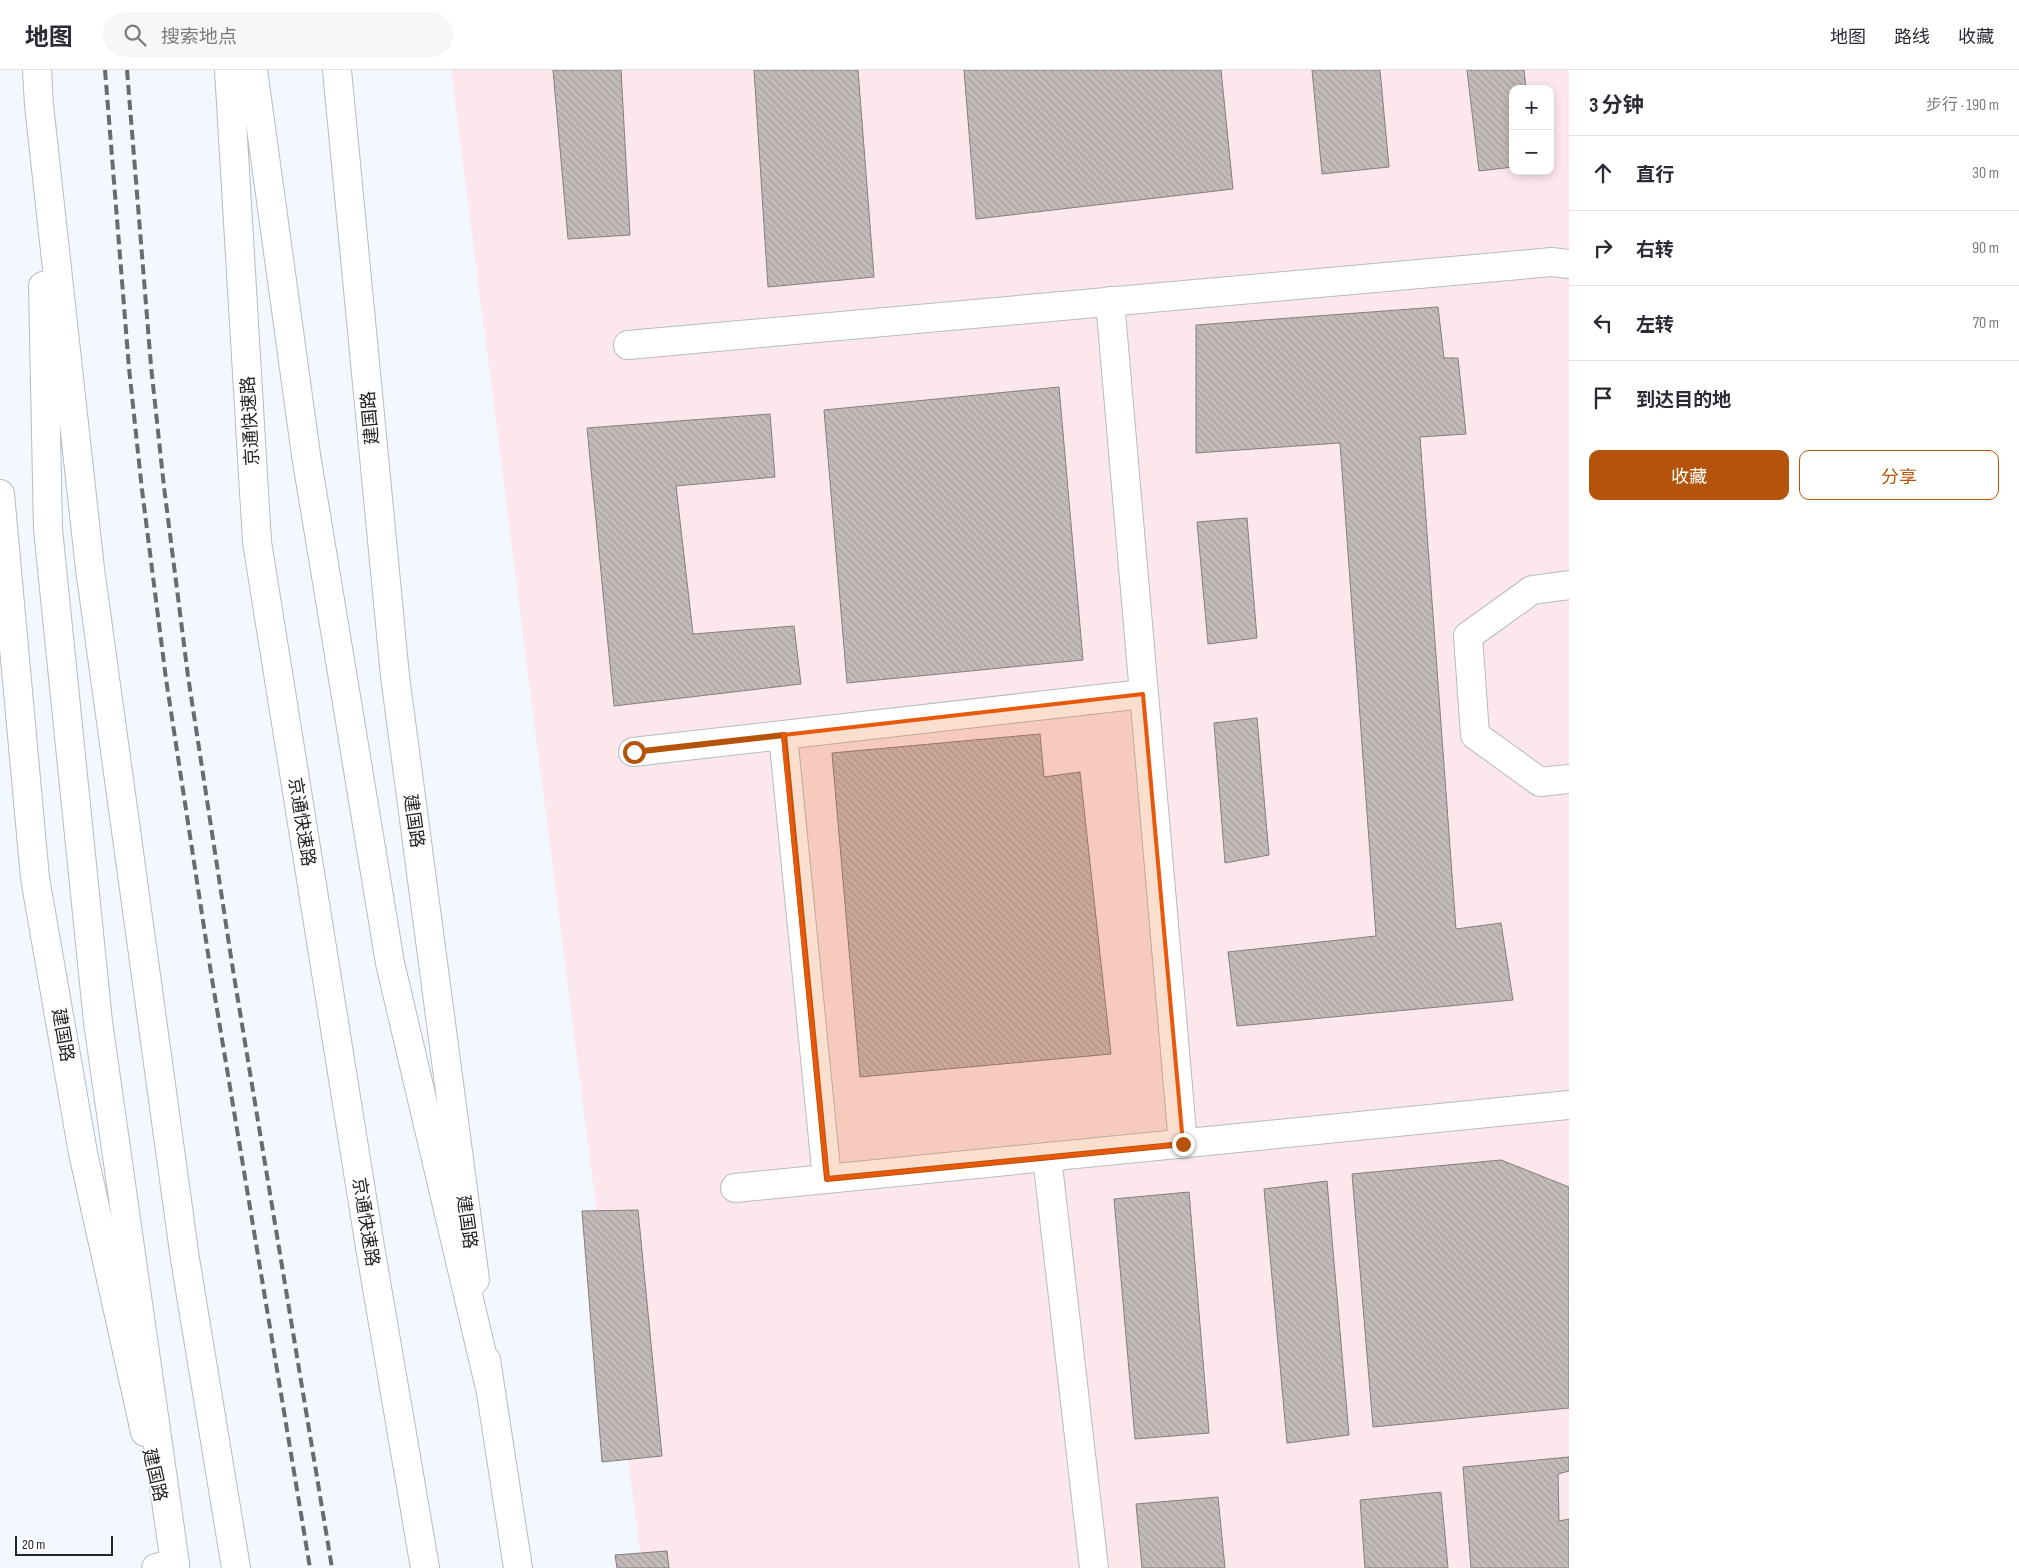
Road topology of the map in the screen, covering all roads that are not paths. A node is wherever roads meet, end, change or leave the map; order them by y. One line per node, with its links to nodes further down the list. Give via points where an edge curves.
1 (37, 70): 5 (main road)
2 (229, 70): 23 (main road, 京通快速路, via 257,542)
3 (253, 70): 20 (main road, via 306,455 390,963)
4 (337, 70): 20 (main road, 建国路, via 395,676)
5 (39, 104): 21 (main road, via 48,529 98,1022); 22 (main road, via 90,569 185,1259)
6 (1569, 264): 7 (main road, via 1552,262)
7 (1110, 302): 8 (main road); 11 (main road)
8 (628, 345)
9 (0, 494): 21 (main road, 建国路, via 35,878 83,1152)
10 (1569, 585): 14 (main road, via 1532,590 1468,636 1475,735 1540,782)
11 (1143, 694): 12 (main road); 16 (main road)
12 (784, 735): 13 (main road); 18 (main road)
13 (634, 752)
14 (1569, 779)
15 (1569, 1105): 16 (main road)
16 (1183, 1144): 17 (main road)
17 (1047, 1157): 18 (main road); 25 (main road)
18 (827, 1179): 19 (main road)
19 (735, 1188)
20 (489, 1384): 24 (main road, 建国路)
21 (169, 1567)
22 (236, 1568)
23 (425, 1568)
24 (518, 1568)
25 (1094, 1568)

